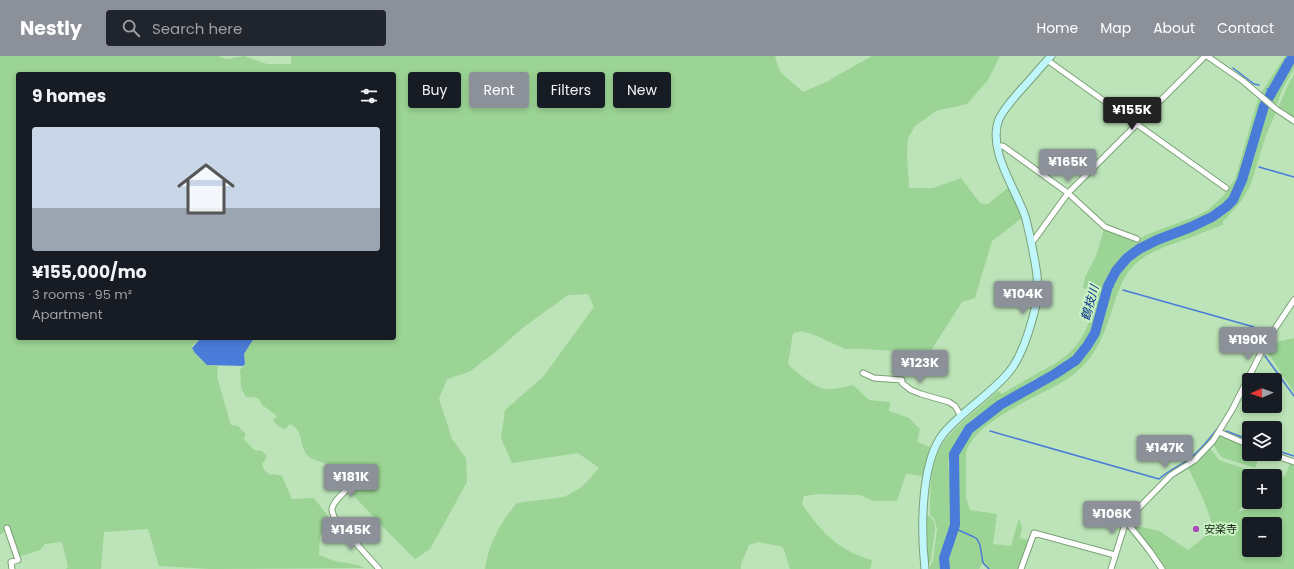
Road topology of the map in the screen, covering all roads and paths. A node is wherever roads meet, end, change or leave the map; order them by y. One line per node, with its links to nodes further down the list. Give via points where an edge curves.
1 (1206, 56): 3 (street); 4 (street)
2 (1049, 58): 4 (street); 5 (main road, via 999,119)
3 (1294, 121)
4 (1137, 124): 6 (street); 7 (street)
5 (997, 146): 7 (street, via 1003,146); 9 (main road, via 1025,216)
6 (1226, 188)
7 (1068, 194): 8 (street, via 1105,227); 9 (street)
8 (1137, 239)
9 (1031, 241): 12 (main road, via 1037,297 1023,347 1010,371)
10 (1294, 300): 13 (street, via 1268,339)
11 (863, 373): 12 (street, via 874,378 902,380 911,390 949,402)
12 (961, 416): 23 (main road, via 942,435 931,457 924,487)
13 (1219, 432): 14 (street); 18 (street, via 1195,460 1171,475)
14 (1242, 442)
15 (1282, 458): 16 (street)
16 (1294, 462)
17 (363, 476): 22 (street, via 334,503 332,510 336,521)
18 (1126, 521): 20 (street); 26 (street)
19 (6, 528): 21 (street, via 18,560 10,562)
20 (1115, 555): 24 (street, via 1034,533); 25 (street)
21 (12, 569)
22 (379, 569)
23 (925, 569)
24 (1020, 569)
25 (1111, 569)
26 (1162, 569)

